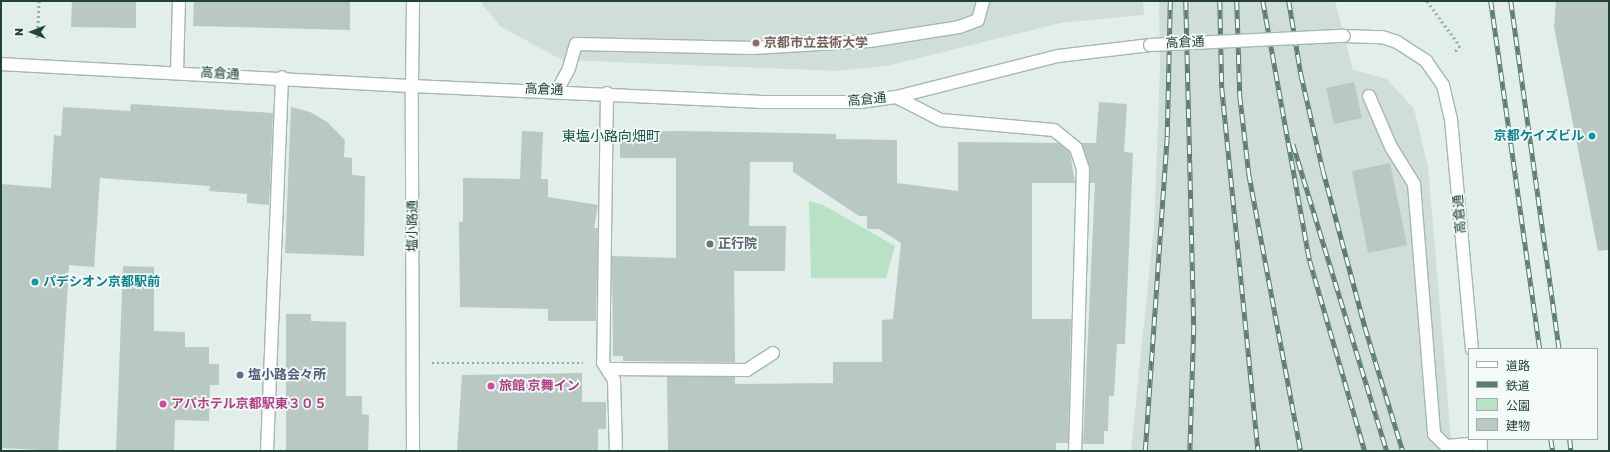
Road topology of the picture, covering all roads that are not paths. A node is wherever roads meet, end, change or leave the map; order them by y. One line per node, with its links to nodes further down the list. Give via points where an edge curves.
1 (179, 1): 5 (street)
2 (413, 1): 7 (street, 塩小路通)
3 (983, 1): 8 (street, via 978,20 959,27 870,41 760,48 576,44 569,68)
4 (1, 64): 5 (street, 高倉通)
5 (177, 72): 6 (street, 高倉通)
6 (282, 77): 7 (street, 高倉通); 16 (street)
7 (412, 86): 8 (street, 高倉通); 17 (street, 塩小路通)
8 (557, 91): 9 (street, 高倉通)
9 (607, 93): 11 (street, 高倉通, via 821,103); 14 (street)
10 (1369, 96): 15 (street, via 1391,147 1414,184 1434,434 1446,446)
11 (896, 97): 12 (street, 高倉通, bridge, via 1058,56 1150,45 1344,36 1382,37 1397,42 1426,61 1443,85 1452,119); 19 (street, via 941,120 1054,130 1076,148 1083,169)
12 (1472, 348)
13 (774, 353): 14 (street, via 747,370)
14 (606, 366): 18 (street, via 614,380)
15 (1481, 444)
16 (267, 451)
17 (413, 451)
18 (616, 451)
19 (1075, 451)

